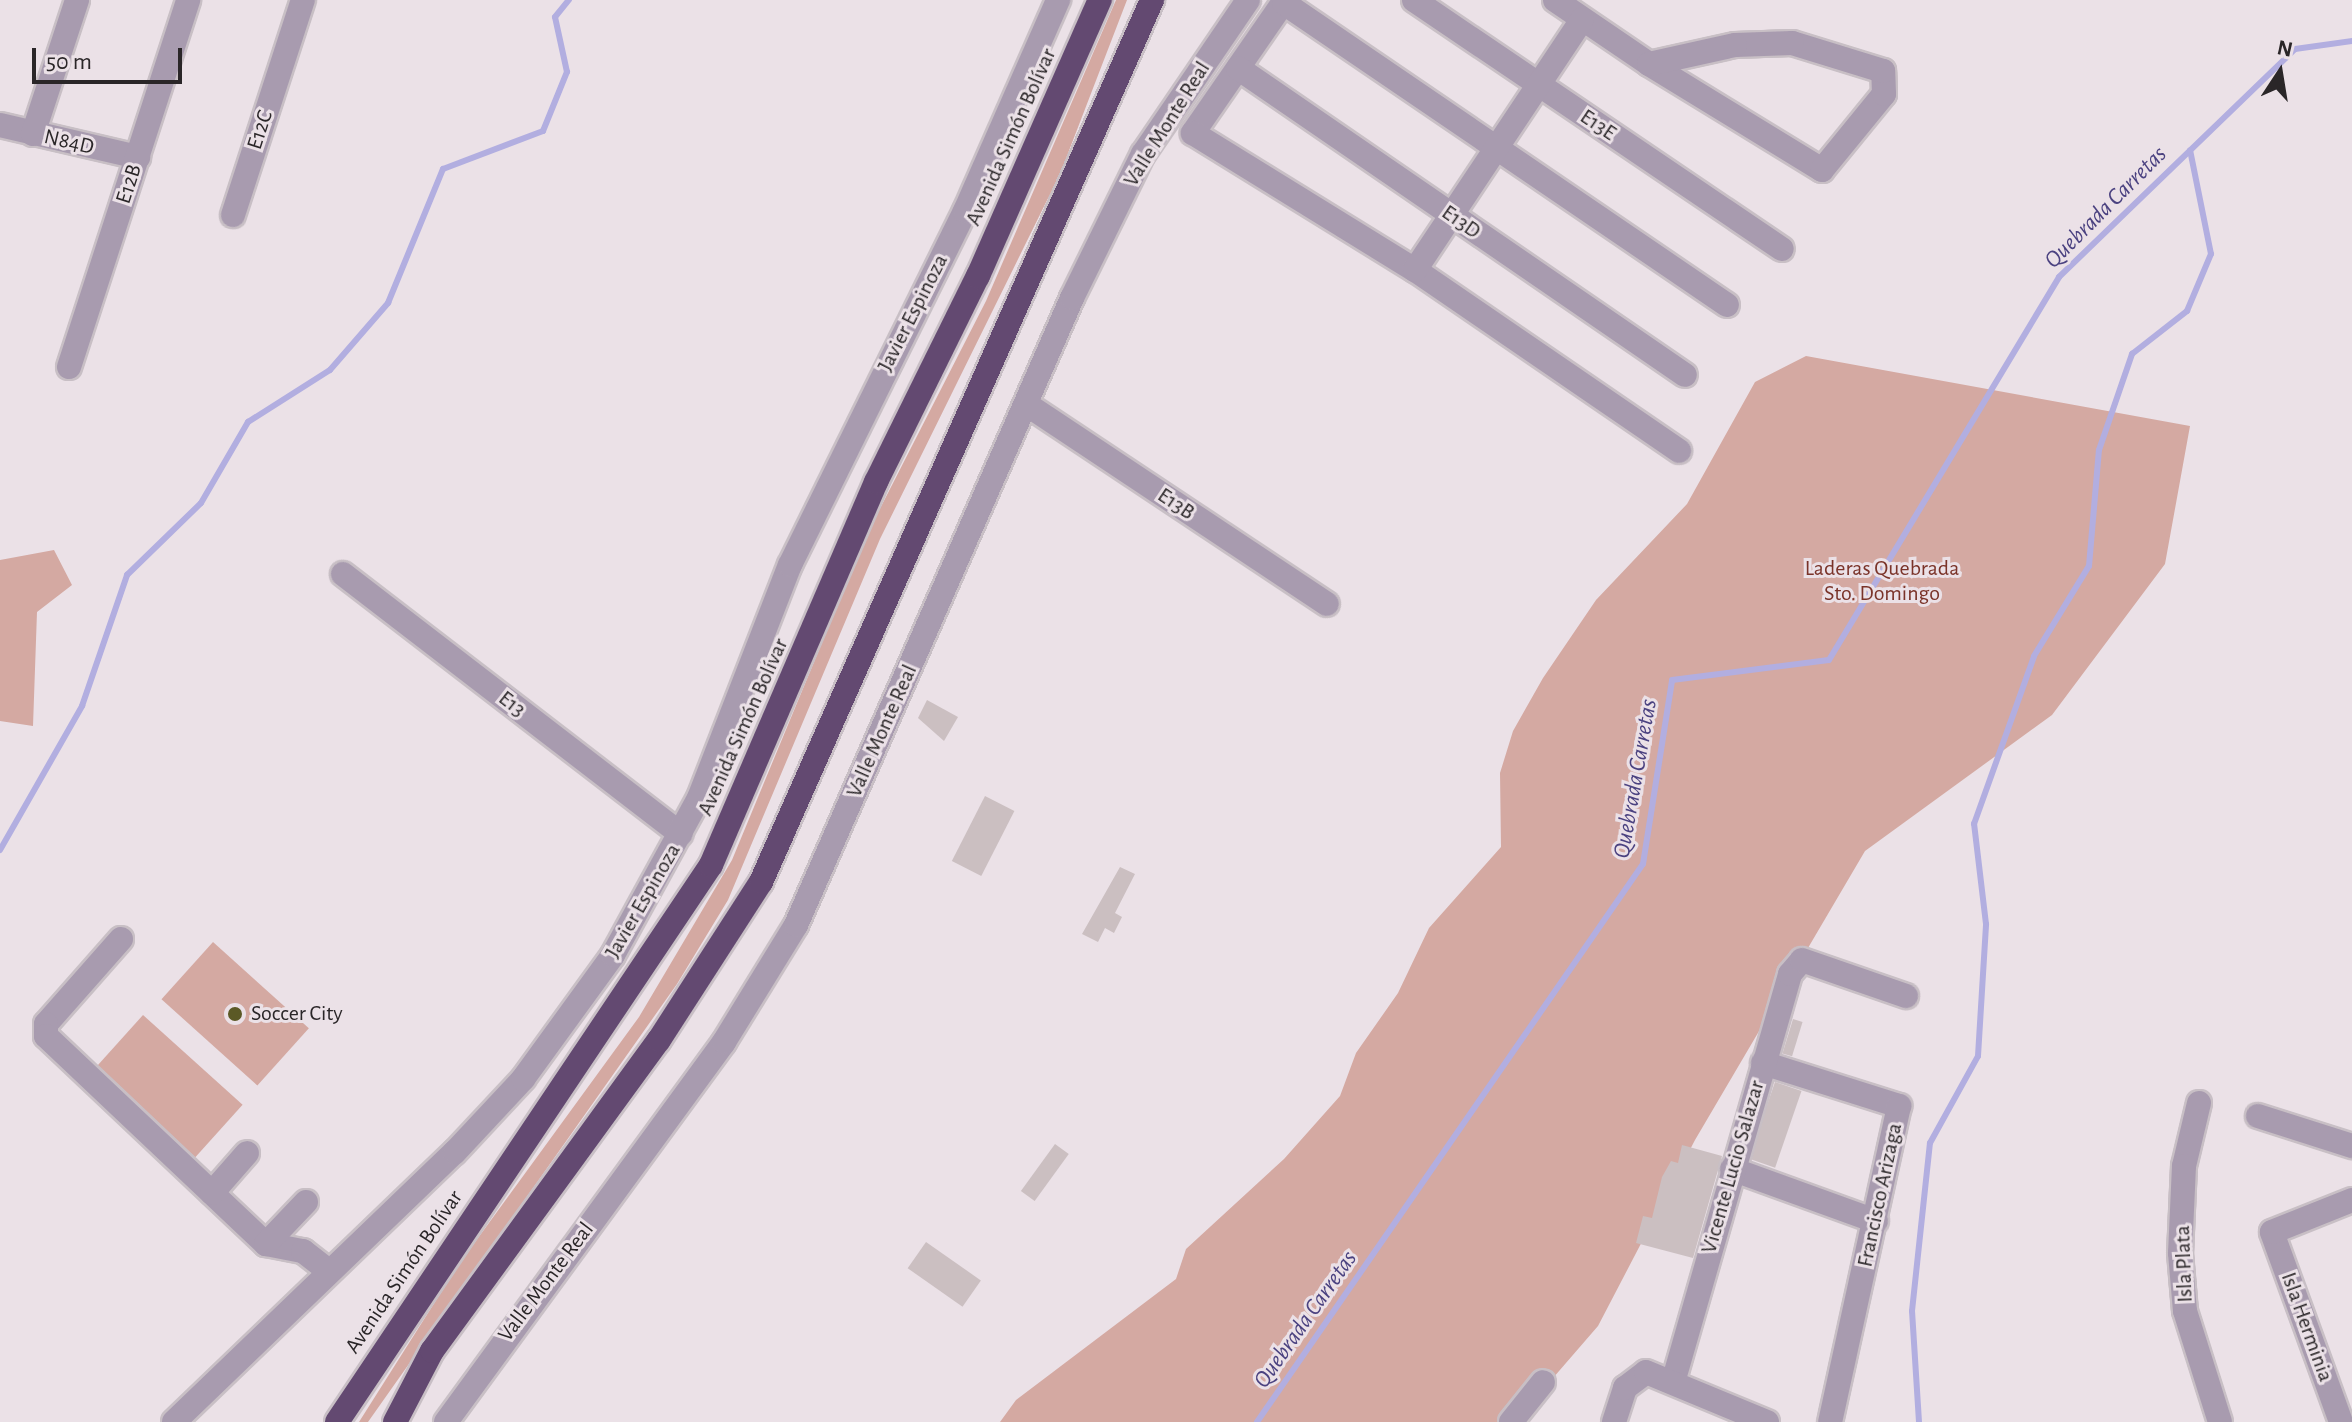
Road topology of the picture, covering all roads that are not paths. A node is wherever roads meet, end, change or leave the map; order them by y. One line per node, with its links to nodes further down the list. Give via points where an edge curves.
1 (77, 0): 17 (street)
2 (188, 0): 19 (street, E12B)
3 (303, 0): 20 (street, E12C)
4 (1058, 0): 31 (street, Javier Espinoza, via 965,211 790,565)
5 (1100, 0): 49 (highway, Avenida Simón Bolívar, via 978,276 876,482 711,865)
6 (1152, 0): 50 (highway, via 903,548 761,882 659,1040 432,1351)
7 (1248, 0): 27 (street, Valle Monte Real, via 1143,154)
8 (1255, 0): 11 (street)
9 (1414, 0): 15 (street, E13E)
10 (1555, 0): 12 (street)
11 (1281, 6): 14 (street); 18 (street)
12 (1582, 20): 13 (street); 15 (street)
13 (1649, 64): 13 (street, via 1822,170 1884,94 1883,71 1792,43 1735,45)
14 (1238, 68): 21 (street, E13D); 23 (street, via 1193,133)
15 (1539, 85): 18 (street); 22 (street, E13E)
16 (0, 125): 17 (street, N84D)
17 (33, 134): 19 (street, N84D)
18 (1496, 148): 21 (street); 24 (street)
19 (138, 157): 25 (street, E12B)
20 (233, 215)
21 (1452, 215): 23 (street); 26 (street, E13D)
22 (1782, 249)
23 (1415, 270): 28 (street)
24 (1727, 305)
25 (69, 367)
26 (1685, 375)
27 (1026, 404): 30 (street, E13B); 51 (street, Valle Monte Real, via 796,925 724,1042)
28 (1679, 451)
29 (343, 574): 31 (street, E13)
30 (1327, 604)
31 (681, 834): 45 (street, Javier Espinoza, via 613,955 523,1079)
32 (121, 939): 40 (street, via 46,1024 46,1036)
33 (1906, 996): 34 (street, Vicente Lucio Salazar, via 1802,960 1790,974)
34 (1763, 1063): 39 (street, Vicente Lucio Salazar); 43 (street, Francisco Arizaga, via 1899,1106)
35 (2199, 1103): 56 (street, Isla Plata, via 2184,1166 2180,1253 2185,1311)
36 (2258, 1116): 37 (street)
37 (2352, 1146)
38 (247, 1153): 40 (street)
39 (1732, 1169): 43 (street); 46 (street, Vicente Lucio Salazar)
40 (212, 1193): 44 (street)
41 (2352, 1200): 57 (street, Isla Herminia, via 2272,1232)
42 (306, 1202): 44 (street)
43 (1876, 1221): 55 (street, Francisco Arizaga)
44 (266, 1244): 45 (street, via 303,1251)
45 (329, 1271): 48 (street, Javier Espinoza)
46 (1674, 1379): 53 (street, via 1646,1372 1636,1376 1625,1388); 54 (street)
47 (1543, 1382): 52 (street)
48 (174, 1422)
49 (337, 1422)
50 (395, 1422)
51 (446, 1422)
52 (1511, 1422)
53 (1614, 1422)
54 (1767, 1422)
55 (1830, 1422)
56 (2220, 1422)
57 (2341, 1422)

